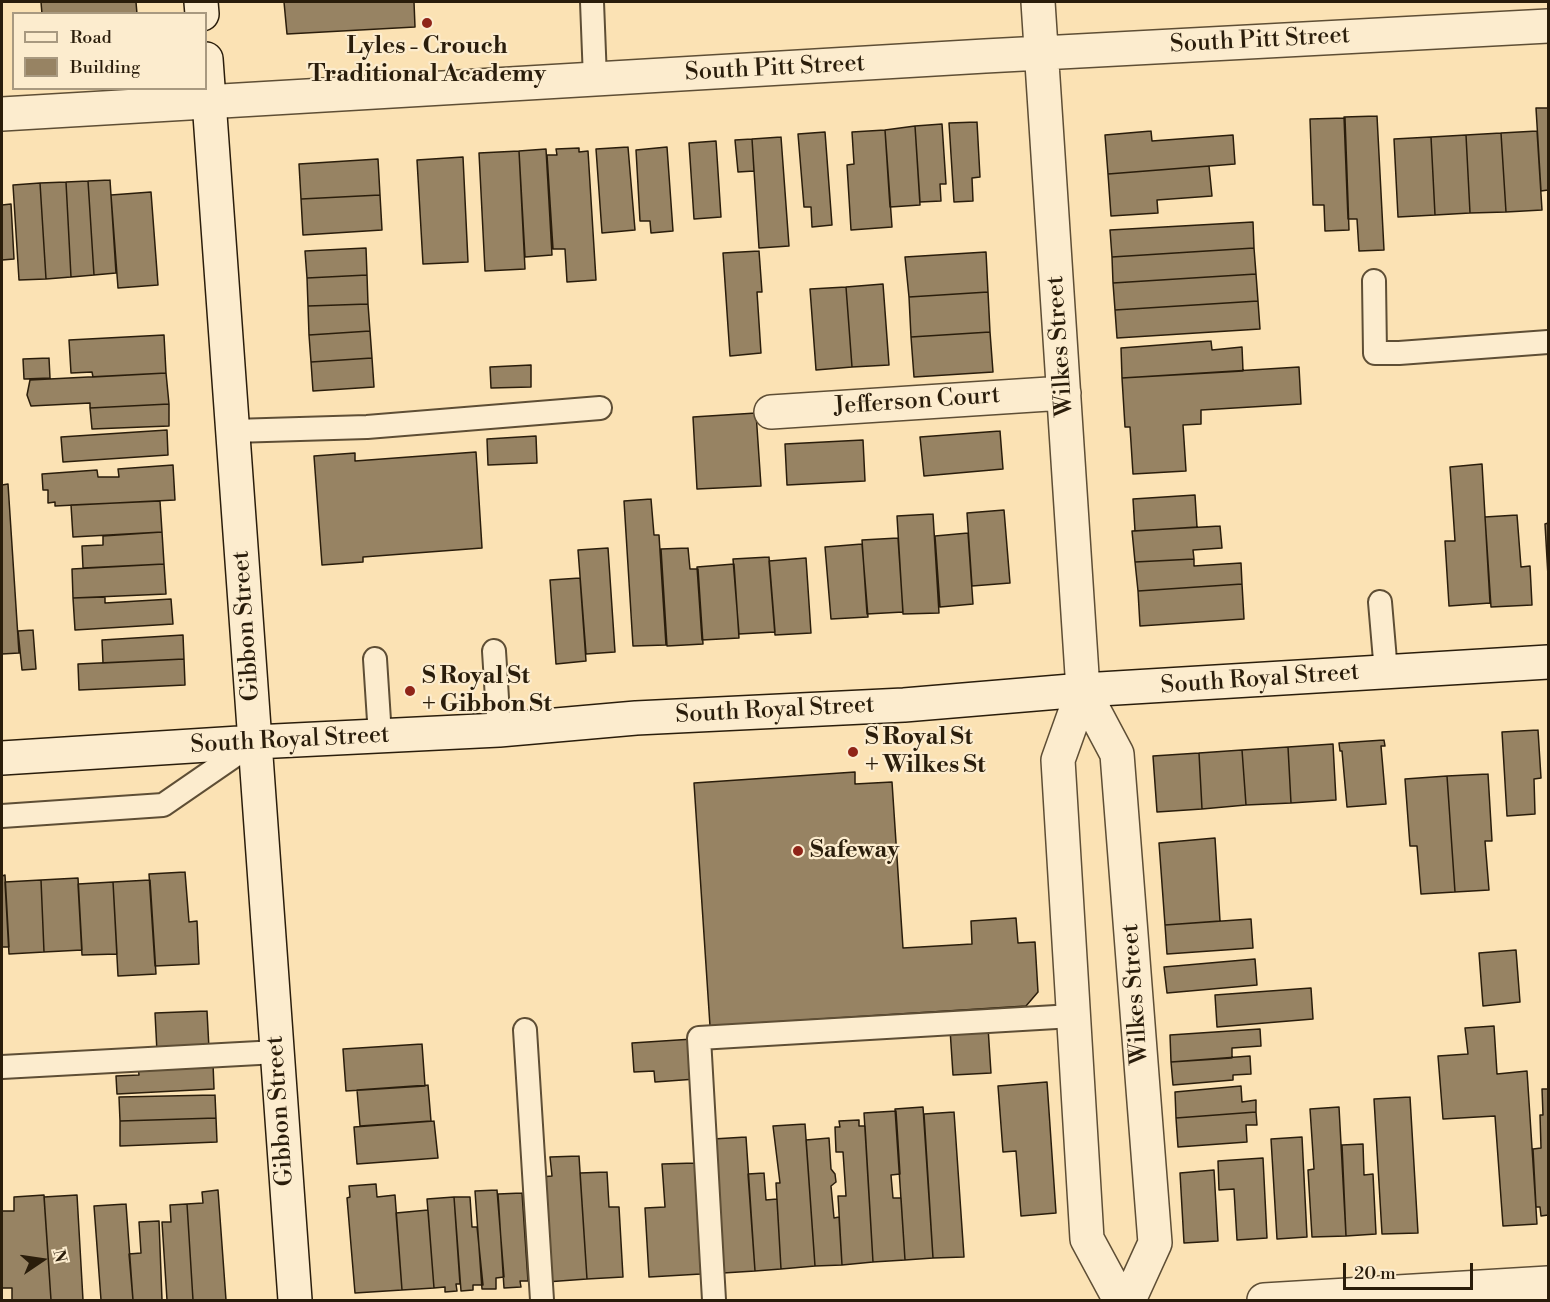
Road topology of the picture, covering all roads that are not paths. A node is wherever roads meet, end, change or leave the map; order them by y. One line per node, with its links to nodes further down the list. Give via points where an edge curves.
1 (592, 2): 6 (lane)
2 (1038, 2): 4 (street, Wilkes Street)
3 (1548, 26): 4 (street, South Pitt Street)
4 (1041, 53): 6 (street, South Pitt Street); 11 (street, Wilkes Street)
5 (207, 74): 7 (street, Gibbon Street)
6 (595, 79): 7 (street, South Pitt Street)
7 (209, 103): 8 (street, South Pitt Street); 14 (street, Gibbon Street)
8 (2, 114)
9 (1374, 281): 10 (lane, via 1375,353)
10 (1548, 342)
11 (1064, 393): 13 (street, Jefferson Court); 20 (street, Wilkes Street)
12 (600, 408): 14 (lane, via 367,427)
13 (771, 412)
14 (233, 431): 23 (street, Gibbon Street)
15 (1380, 602): 19 (lane)
16 (494, 651): 21 (lane)
17 (375, 659): 22 (lane)
18 (1548, 662): 19 (street, South Royal Street)
19 (1386, 672): 20 (street, South Royal Street)
20 (1083, 690): 21 (street, South Royal Street); 26 (street, Wilkes Street, via 1058,760); 35 (street, Wilkes Street, via 1117,754 1155,1243)
21 (499, 730): 22 (street, South Royal Street)
22 (380, 736): 23 (street, South Royal Street)
23 (255, 742): 24 (street, South Royal Street); 25 (lane, via 163,806); 28 (street, Gibbon Street)
24 (2, 758)
25 (2, 816)
26 (1073, 1016): 33 (lane, via 699,1038); 34 (street, Wilkes Street, via 1087,1239)
27 (525, 1030): 32 (lane)
28 (277, 1053): 29 (lane); 31 (street, Gibbon Street)
29 (2, 1066)
30 (1548, 1283): 36 (street)
31 (295, 1300)
32 (542, 1300)
33 (714, 1300)
34 (1120, 1300)
35 (1129, 1300)
36 (1264, 1300)

